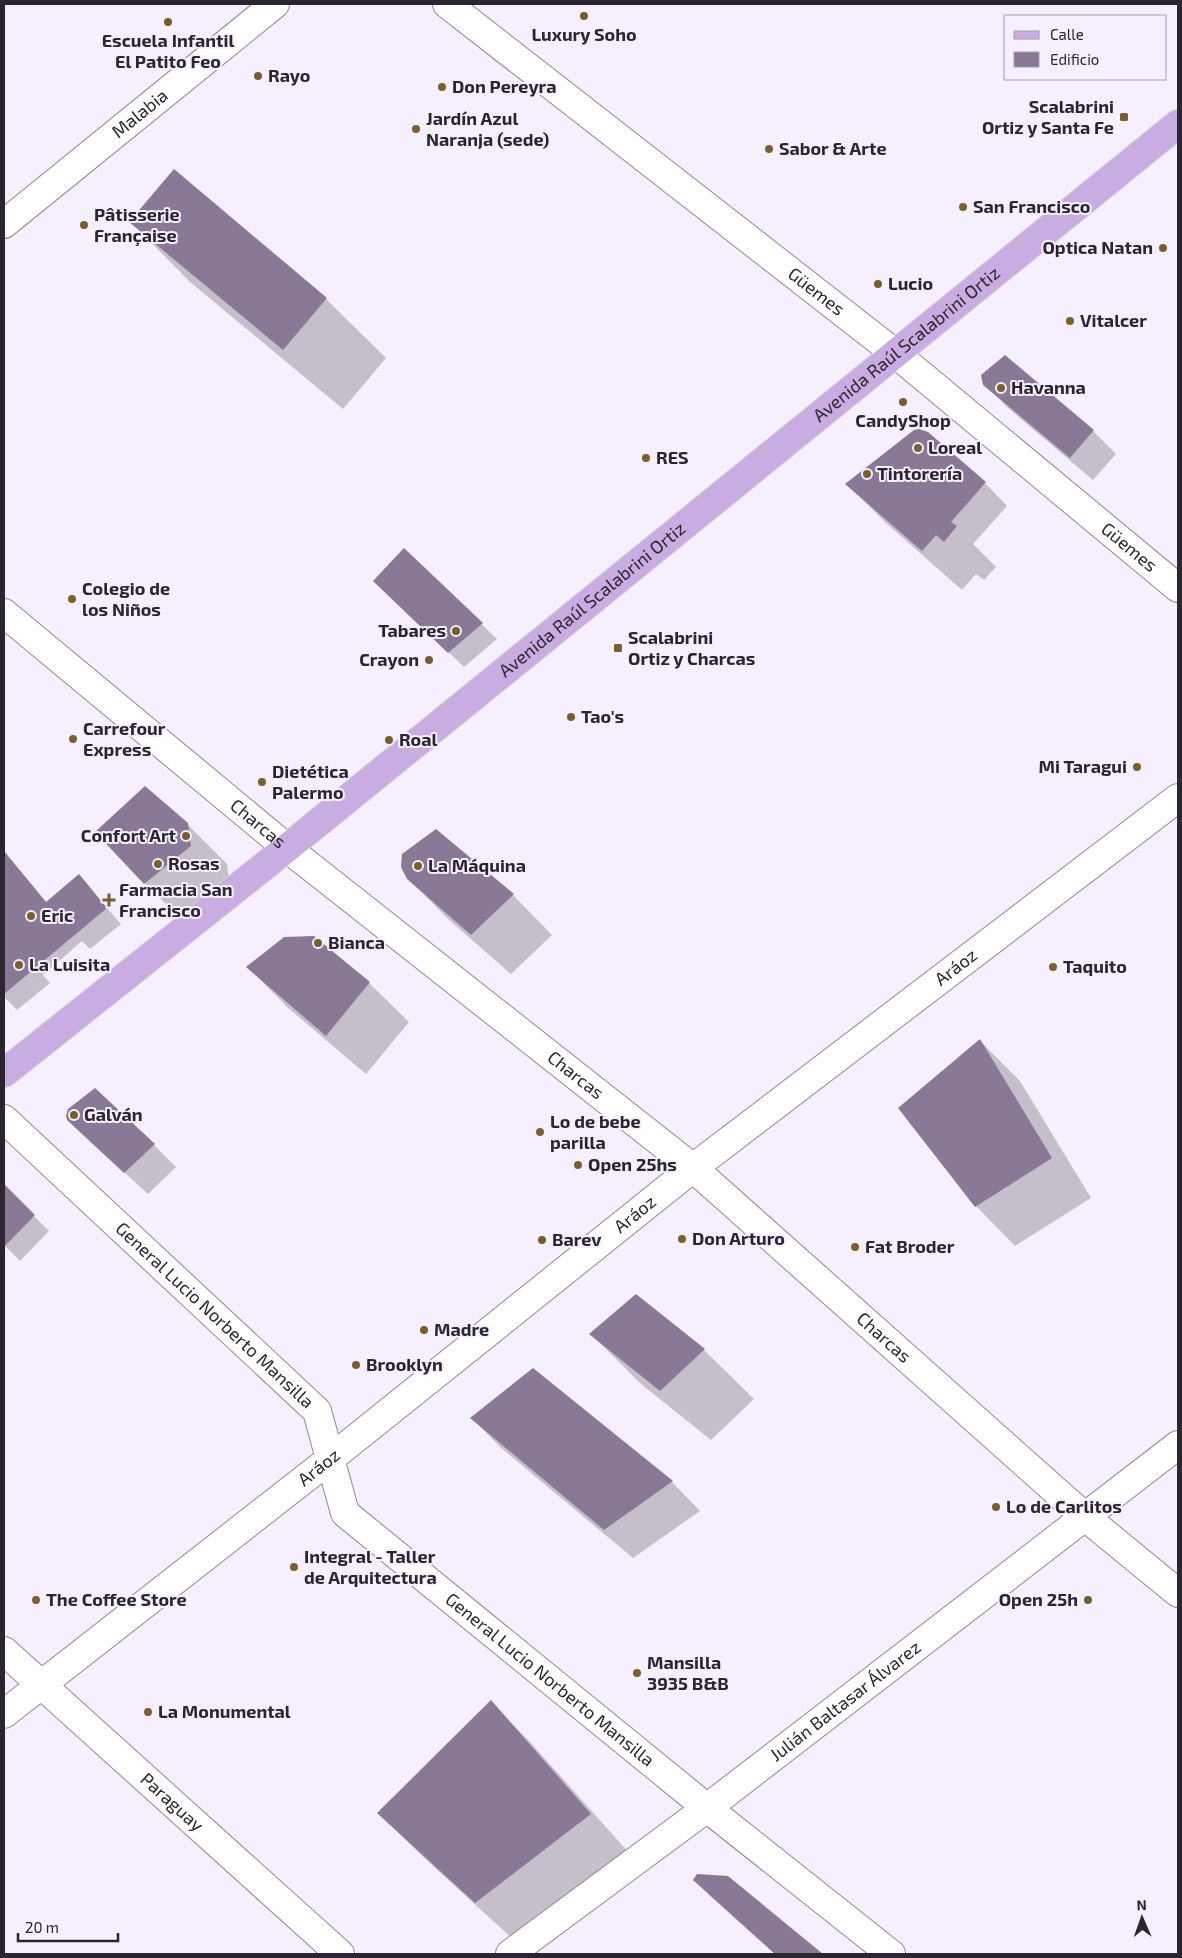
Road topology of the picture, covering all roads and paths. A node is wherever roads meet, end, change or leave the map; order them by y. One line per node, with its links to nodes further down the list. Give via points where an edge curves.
1 (276, 4): 4 (street, Malabia)
2 (447, 4): 5 (street, Güemes)
3 (1178, 124): 5 (main road, Avenida Raúl Scalabrini Ortiz)
4 (4, 224)
5 (896, 354): 6 (street, Güemes); 9 (main road, Avenida Raúl Scalabrini Ortiz)
6 (1178, 588)
7 (4, 613): 9 (street, Charcas)
8 (1178, 798): 12 (street, Aráoz)
9 (287, 848): 10 (main road, Avenida Raúl Scalabrini Ortiz); 12 (street, Charcas)
10 (4, 1073)
11 (4, 1119): 14 (street, General Lucio Norberto Mansilla, via 317,1411)
12 (693, 1168): 14 (street, Aráoz); 15 (street, Charcas)
13 (1178, 1445): 15 (street, Julián Baltasar Álvarez)
14 (330, 1459): 18 (street, Aráoz); 20 (street, General Lucio Norberto Mansilla, via 345,1513)
15 (1084, 1516): 16 (street, Charcas); 20 (street, Julián Baltasar Álvarez)
16 (1178, 1593)
17 (4, 1651): 18 (street, Paraguay)
18 (42, 1685): 19 (street, Aráoz); 21 (street, Paraguay)
19 (4, 1714)
20 (707, 1808): 22 (street, Julián Baltasar Álvarez); 23 (street, General Lucio Norberto Mansilla)
21 (340, 1954)
22 (510, 1954)
23 (892, 1954)

